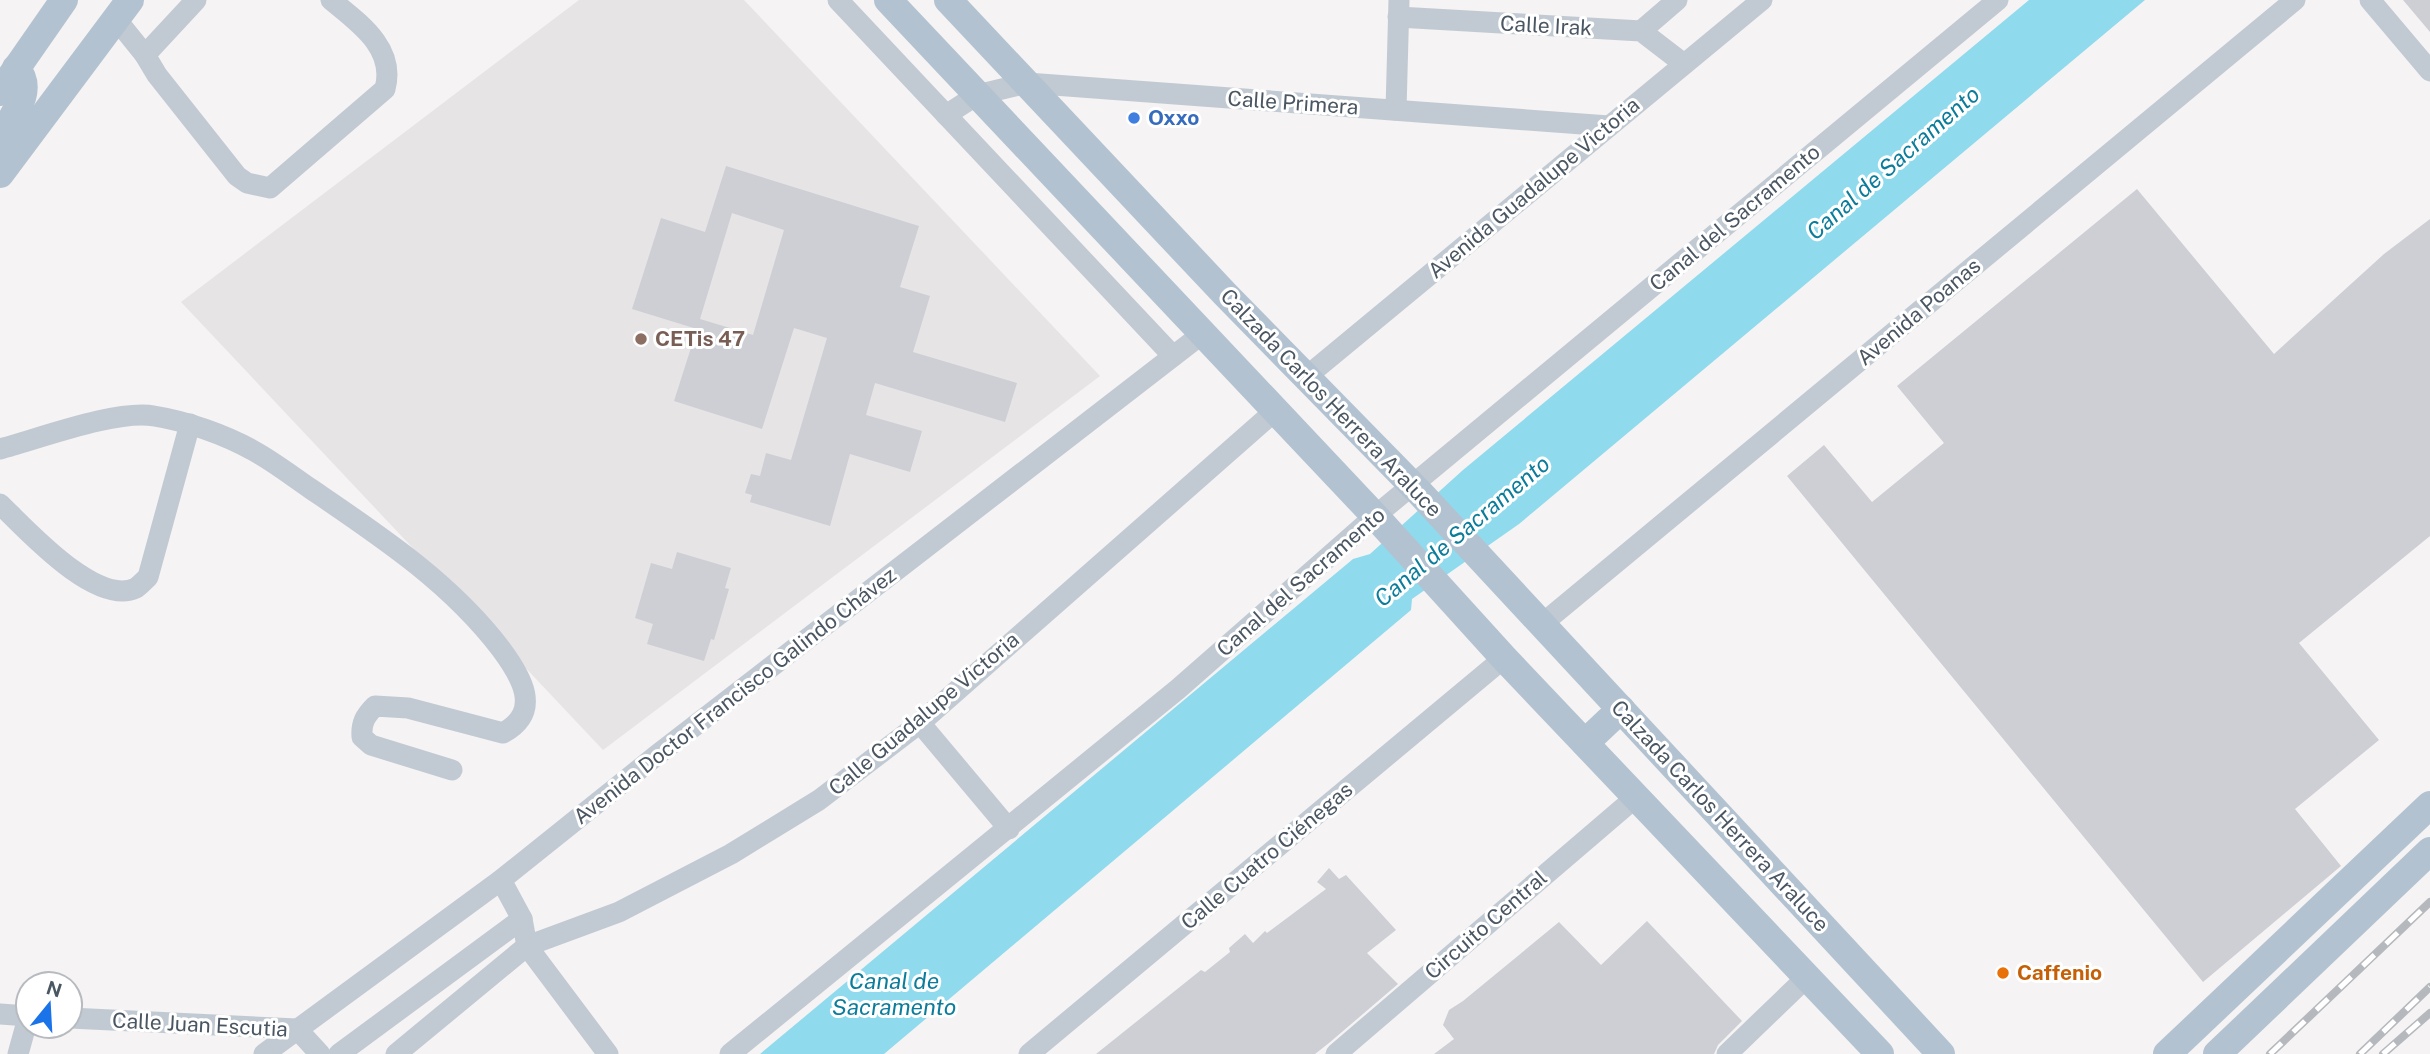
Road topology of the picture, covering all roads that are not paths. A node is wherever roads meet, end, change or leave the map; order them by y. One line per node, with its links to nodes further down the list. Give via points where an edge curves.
1 (64, 0): 17 (main road)
2 (196, 0): 15 (street)
3 (331, 0): 15 (street, via 369,31 387,62 385,89 270,188 237,176)
4 (838, 0): 23 (street)
5 (888, 0): 21 (main road)
6 (1677, 0): 14 (street)
7 (1762, 0): 16 (street, Avenida Guadalupe Victoria)
8 (1998, 0): 33 (street, Canal del Sacramento)
9 (2295, 0): 36 (street, Avenida Poanas)
10 (2370, 0): 18 (street)
11 (951, 2): 19 (main road, Calzada Carlos Herrera Araluce)
12 (1398, 8): 14 (street, Calle Irak); 22 (street)
13 (123, 9): 15 (street); 26 (main road)
14 (1640, 31): 16 (street)
15 (145, 55)
16 (1684, 64): 24 (street, Avenida Guadalupe Victoria)
17 (8, 68): 20 (main road); 25 (main road, via 22,75 25,90)
18 (2430, 71)
19 (1027, 83): 21 (street, Calle Primera); 22 (street, Calle Primera); 29 (main road, Calzada Carlos Herrera Araluce)
20 (0, 92)
21 (977, 95): 23 (street, Calle Primera); 27 (main road)
22 (1396, 110): 24 (street, Calle Primera)
23 (946, 115): 28 (street)
24 (1609, 126): 29 (street, Avenida Guadalupe Victoria)
25 (0, 137)
26 (0, 174)
27 (1202, 334): 28 (street, Avenida Doctor Francisco Galindo Chávez); 30 (main road)
28 (1173, 356): 47 (street, Avenida Doctor Francisco Galindo Chávez)
29 (1306, 377): 33 (main road, Calzada Carlos Herrera Araluce)
30 (1275, 411): 35 (main road); 39 (street, Calle Guadalupe Victoria)
31 (190, 424): 32 (street, via 152,415 123,415); 34 (street, via 148,577 135,588 120,591 72,571); 41 (street, via 253,450 374,531 449,591 489,633 521,677 527,698 513,728 503,733 491,731 388,705 375,706 361,726 362,737 371,745)
32 (0, 449)
33 (1417, 489): 35 (street, Canal del Sacramento); 36 (main road, Calzada Carlos Herrera Araluce)
34 (0, 504)
35 (1379, 520): 37 (main road); 44 (street, Canal del Sacramento)
36 (1542, 624): 38 (main road, Calzada Carlos Herrera Araluce)
37 (1504, 658): 40 (main road); 60 (street, Calle Cuatro Ciénegas)
38 (1621, 709): 40 (main road); 64 (main road, Calzada Carlos Herrera Araluce)
39 (919, 723): 44 (street); 50 (street, Calle Guadalupe Victoria, via 819,800 731,854 619,912)
40 (1585, 743): 42 (main road)
41 (452, 770)
42 (1636, 797): 51 (main road); 61 (street, Circuito Central)
43 (2430, 805): 46 (main road)
44 (1009, 829): 59 (street, Canal del Sacramento)
45 (2430, 851): 48 (main road)
46 (2375, 856): 48 (main road); 65 (main road)
47 (501, 880): 49 (street); 53 (street, Avenida Doctor Francisco Galindo Chávez)
48 (2399, 880): 66 (main road)
49 (522, 919): 50 (street); 56 (street)
50 (527, 946): 57 (street); 58 (street)
51 (1807, 977): 62 (street); 63 (main road)
52 (84, 1019): 53 (street, Calle Juan Escutia)
53 (297, 1029): 54 (street, Avenida Doctor Francisco Galindo Chávez); 55 (street, Calle Juan Escutia)
54 (264, 1054)
55 (320, 1054)
56 (339, 1054)
57 (396, 1054)
58 (608, 1054)
59 (730, 1054)
60 (1029, 1054)
61 (1336, 1054)
62 (1727, 1054)
63 (1880, 1054)
64 (1941, 1054)
65 (2167, 1054)
66 (2217, 1054)

